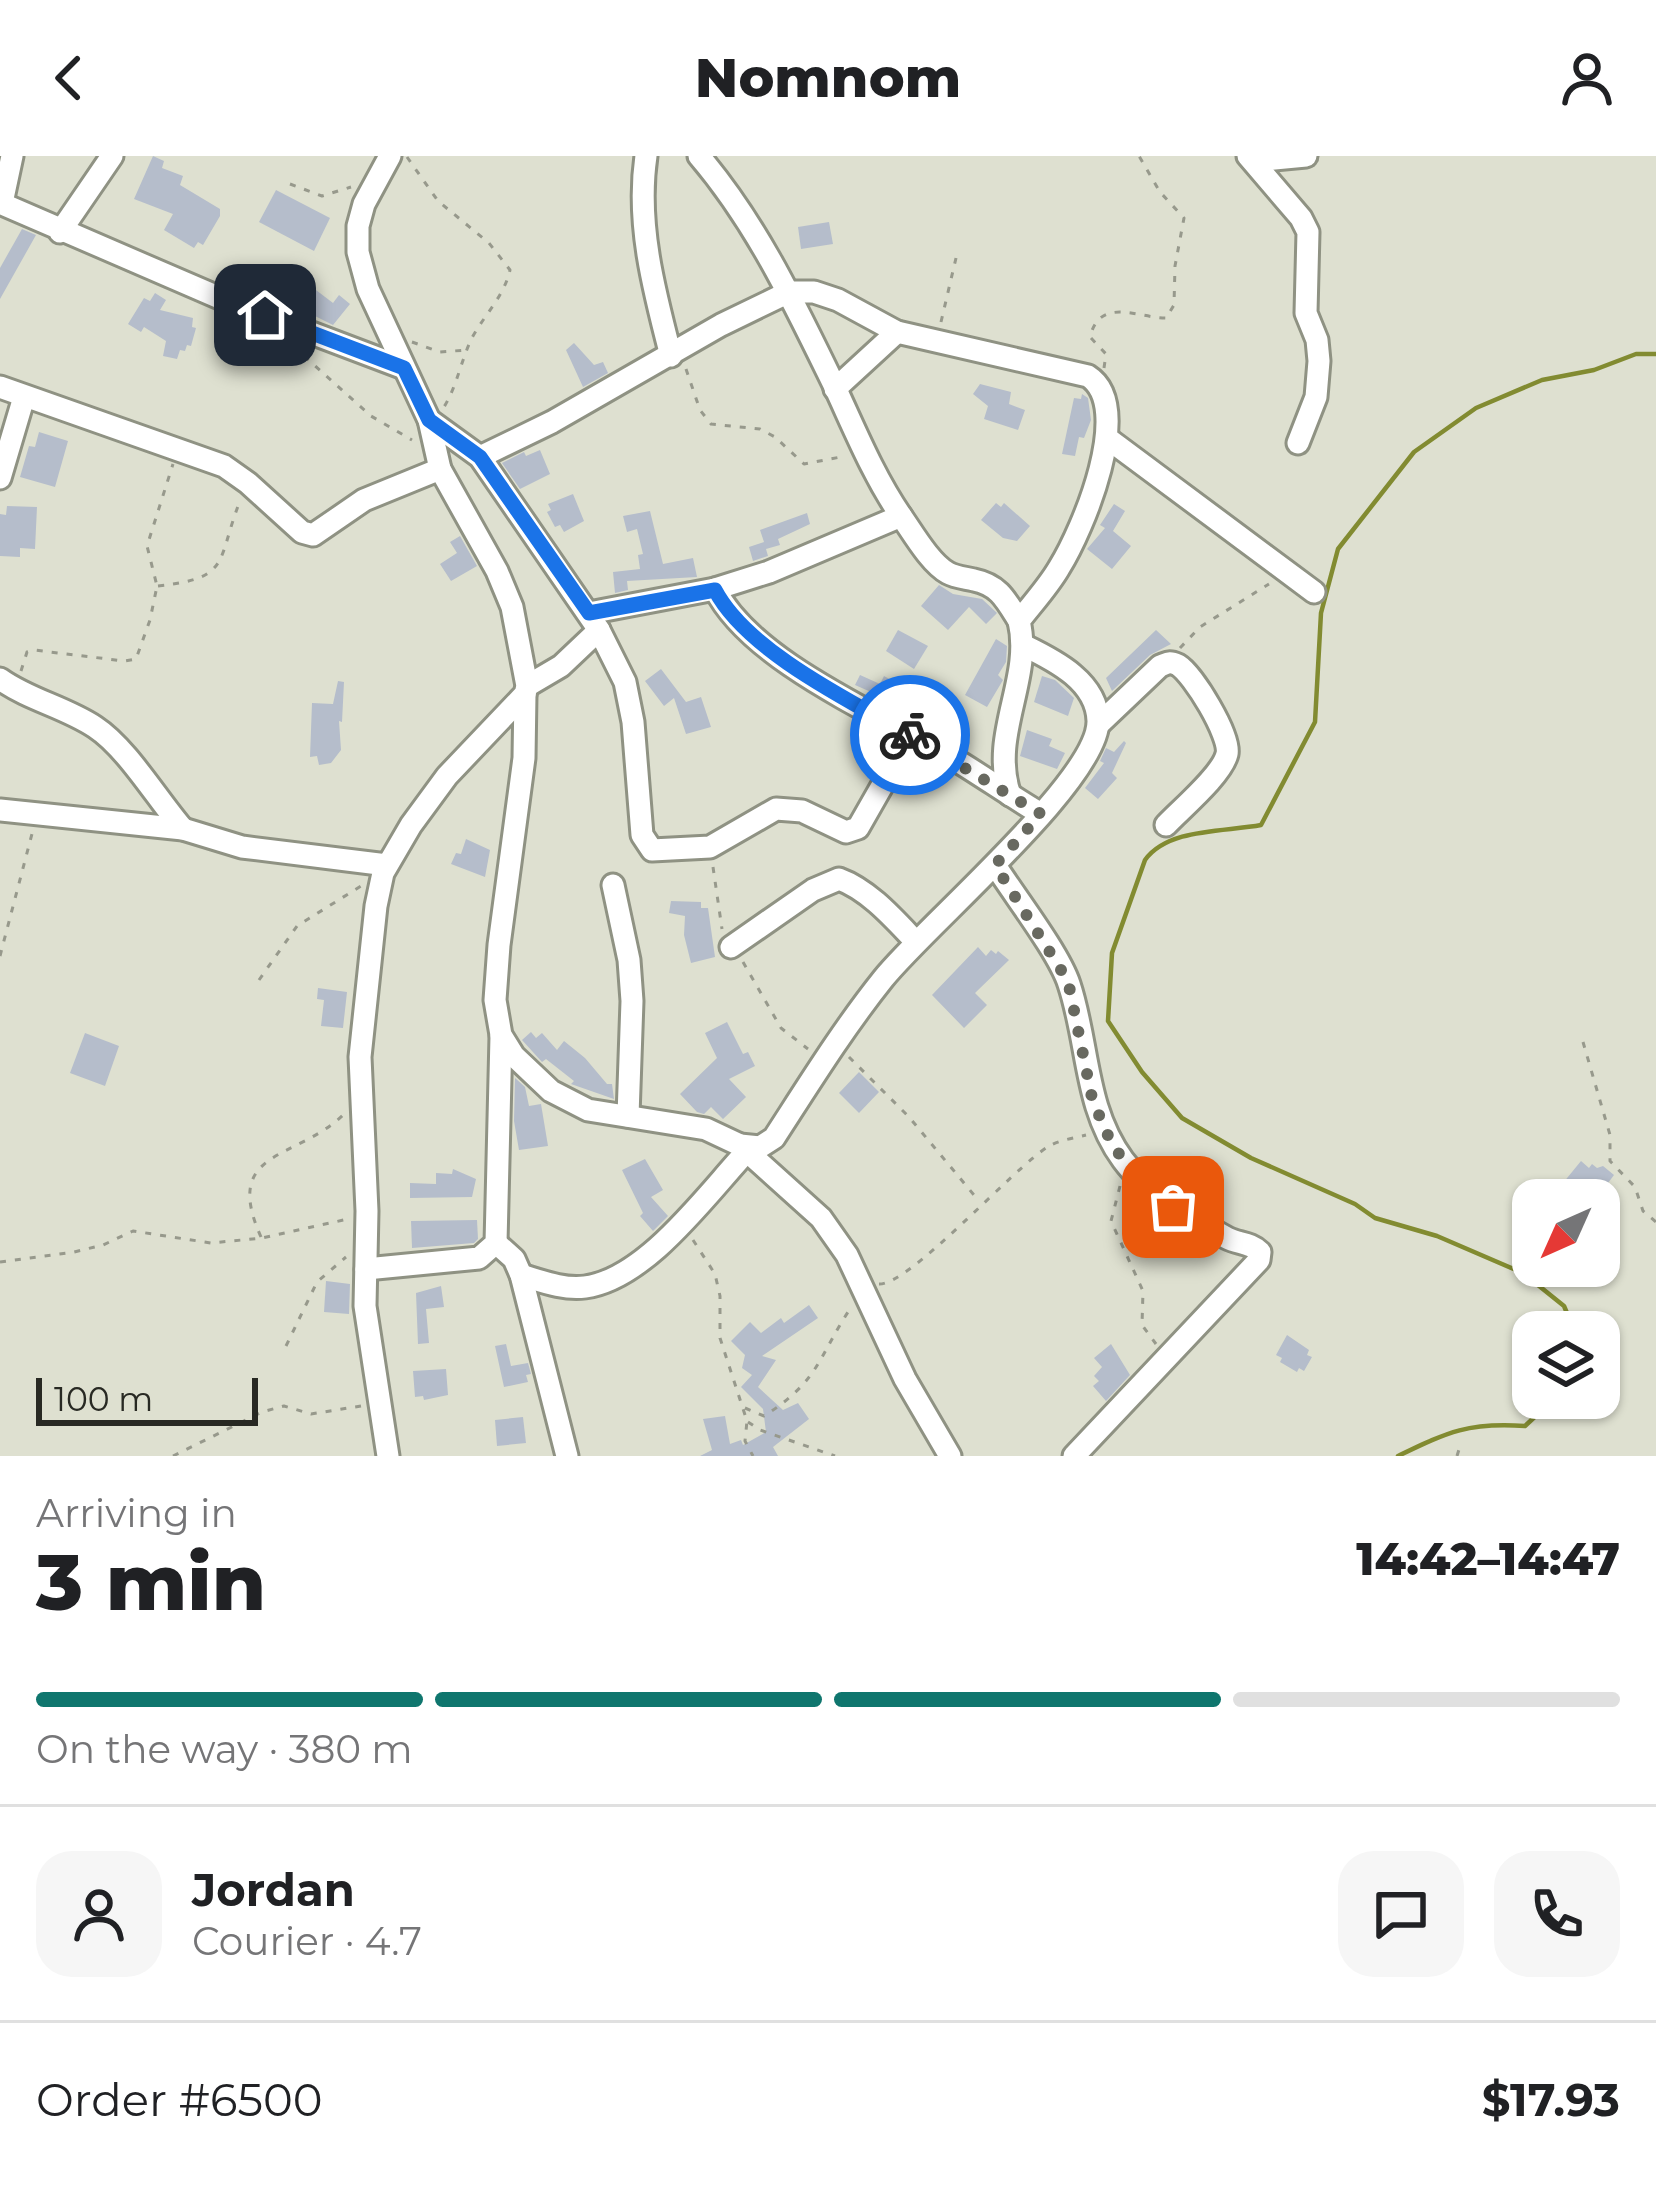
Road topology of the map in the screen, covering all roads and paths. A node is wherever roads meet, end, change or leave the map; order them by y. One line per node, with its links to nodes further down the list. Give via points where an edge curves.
1 (12, 156): 12 (street)
2 (112, 156): 13 (street)
3 (390, 156): 10 (street)
4 (406, 156): 20 (path, via 510,270)
5 (646, 156): 21 (street, via 649,262)
6 (699, 156): 15 (street)
7 (1138, 156): 23 (path, via 1184,218 1174,305 1166,318 1116,311 1093,325 1090,337 1106,354)
8 (1306, 156): 9 (street)
9 (1251, 159): 29 (street, via 1308,232 1306,313 1319,361 1316,397)
10 (376, 182): 11 (path, via 322,196); 17 (street, via 358,226 358,252)
11 (290, 184)
12 (1, 203): 13 (street)
13 (60, 232): 22 (street)
14 (956, 258): 18 (path)
15 (788, 292): 16 (street, via 838,300); 21 (street); 25 (street)
16 (897, 332): 18 (street); 25 (street)
17 (388, 333): 20 (path, via 440,352); 22 (street)
18 (938, 341): 23 (street)
19 (293, 345): 33 (path, via 371,416)
20 (467, 350): 27 (path, via 457,387)
21 (671, 356): 31 (path, via 690,374 711,424 760,429 804,464); 32 (street)
22 (404, 368): 27 (street)
23 (1102, 385): 28 (street)
24 (0, 387): 26 (street)
25 (836, 389): 31 (street)
26 (24, 398): 30 (street); 34 (street)
27 (432, 422): 32 (street); 33 (street)
28 (1107, 438): 37 (street); 41 (street, via 1061,566)
29 (1298, 443)
30 (177, 451): 35 (street); 38 (path, via 147,546)
31 (862, 451): 36 (street)
32 (480, 457): 42 (street)
33 (438, 459): 35 (street, via 313,535); 46 (street, via 497,571 522,644)
34 (0, 478)
35 (248, 483): 38 (path, via 208,575)
36 (901, 516): 39 (street); 41 (street, via 941,568 989,583)
37 (1284, 571): 40 (street); 44 (path, via 1200,627)
38 (157, 586): 45 (path, via 136,658 34,650)
39 (715, 590): 42 (street); 48 (street, via 736,624)
40 (1314, 592)
41 (1019, 621): 43 (street)
42 (594, 622): 46 (street, via 561,666); 55 (street, via 625,682 646,844 661,852)
43 (1025, 646): 47 (street, via 1084,684); 49 (street, via 1004,752)
44 (1170, 663): 47 (street); 53 (street, via 1210,708 1228,753)
45 (9, 685): 54 (street, via 111,739)
46 (526, 690): 57 (street, via 447,776); 63 (street, via 495,1000)
47 (1099, 724): 51 (street)
48 (910, 735): 49 (street); 55 (street, via 858,828 846,832 776,809)
49 (1010, 795): 51 (street)
50 (0, 810): 52 (street)
51 (1041, 814): 56 (street)
52 (37, 815): 54 (street); 61 (path)
53 (1166, 825)
54 (183, 829): 57 (street, via 242,848)
55 (710, 847): 60 (path)
56 (995, 865): 59 (street); 68 (street, via 1068,981)
57 (385, 869): 62 (path, via 297,926); 66 (street, via 364,1013)
58 (613, 885): 67 (street, via 632,1001)
59 (916, 942): 60 (street, via 839,879); 65 (street)
60 (731, 946): 65 (path, via 782,1028)
61 (0, 956)
62 (260, 980)
63 (501, 1035): 67 (street, via 550,1091 589,1110); 77 (street)
64 (1583, 1042): 73 (path, via 1610,1161)
65 (830, 1053): 69 (street, via 774,1138); 71 (path, via 909,1117)
66 (362, 1097): 72 (street); 75 (path, via 326,1132 257,1170 248,1183 250,1212)
67 (628, 1116): 69 (street, via 706,1129)
68 (1106, 1132): 70 (street); 71 (path, via 1052,1144)
69 (744, 1148): 74 (street); 81 (street, via 821,1218)
70 (1125, 1164): 83 (path, via 1112,1221 1143,1291 1142,1325); 83 (street, via 1173,1207 1260,1252)
71 (980, 1202): 81 (path, via 891,1284)
72 (367, 1211): 75 (path); 76 (street)
73 (1656, 1222)
74 (680, 1226): 80 (street, via 617,1280 567,1287); 85 (path, via 715,1274 720,1338)
75 (262, 1238): 78 (path, via 211,1243 133,1231 88,1248)
76 (367, 1242): 79 (street); 82 (path, via 317,1282)
77 (496, 1243): 79 (street, via 479,1258); 80 (street)
78 (0, 1262)
79 (366, 1269): 84 (street)
80 (521, 1276): 90 (street)
81 (859, 1281): 85 (path, via 817,1372 764,1415); 93 (street)
82 (286, 1346)
83 (1170, 1358): 94 (street)
84 (381, 1403): 88 (path, via 310,1414 284,1406); 89 (street)
85 (743, 1407): 86 (path)
86 (747, 1421): 91 (path); 92 (path)
87 (1460, 1443): 95 (path)
88 (173, 1456)
89 (388, 1456)
90 (567, 1456)
91 (752, 1456)
92 (836, 1456)
93 (950, 1456)
94 (1074, 1456)
95 (1456, 1456)

